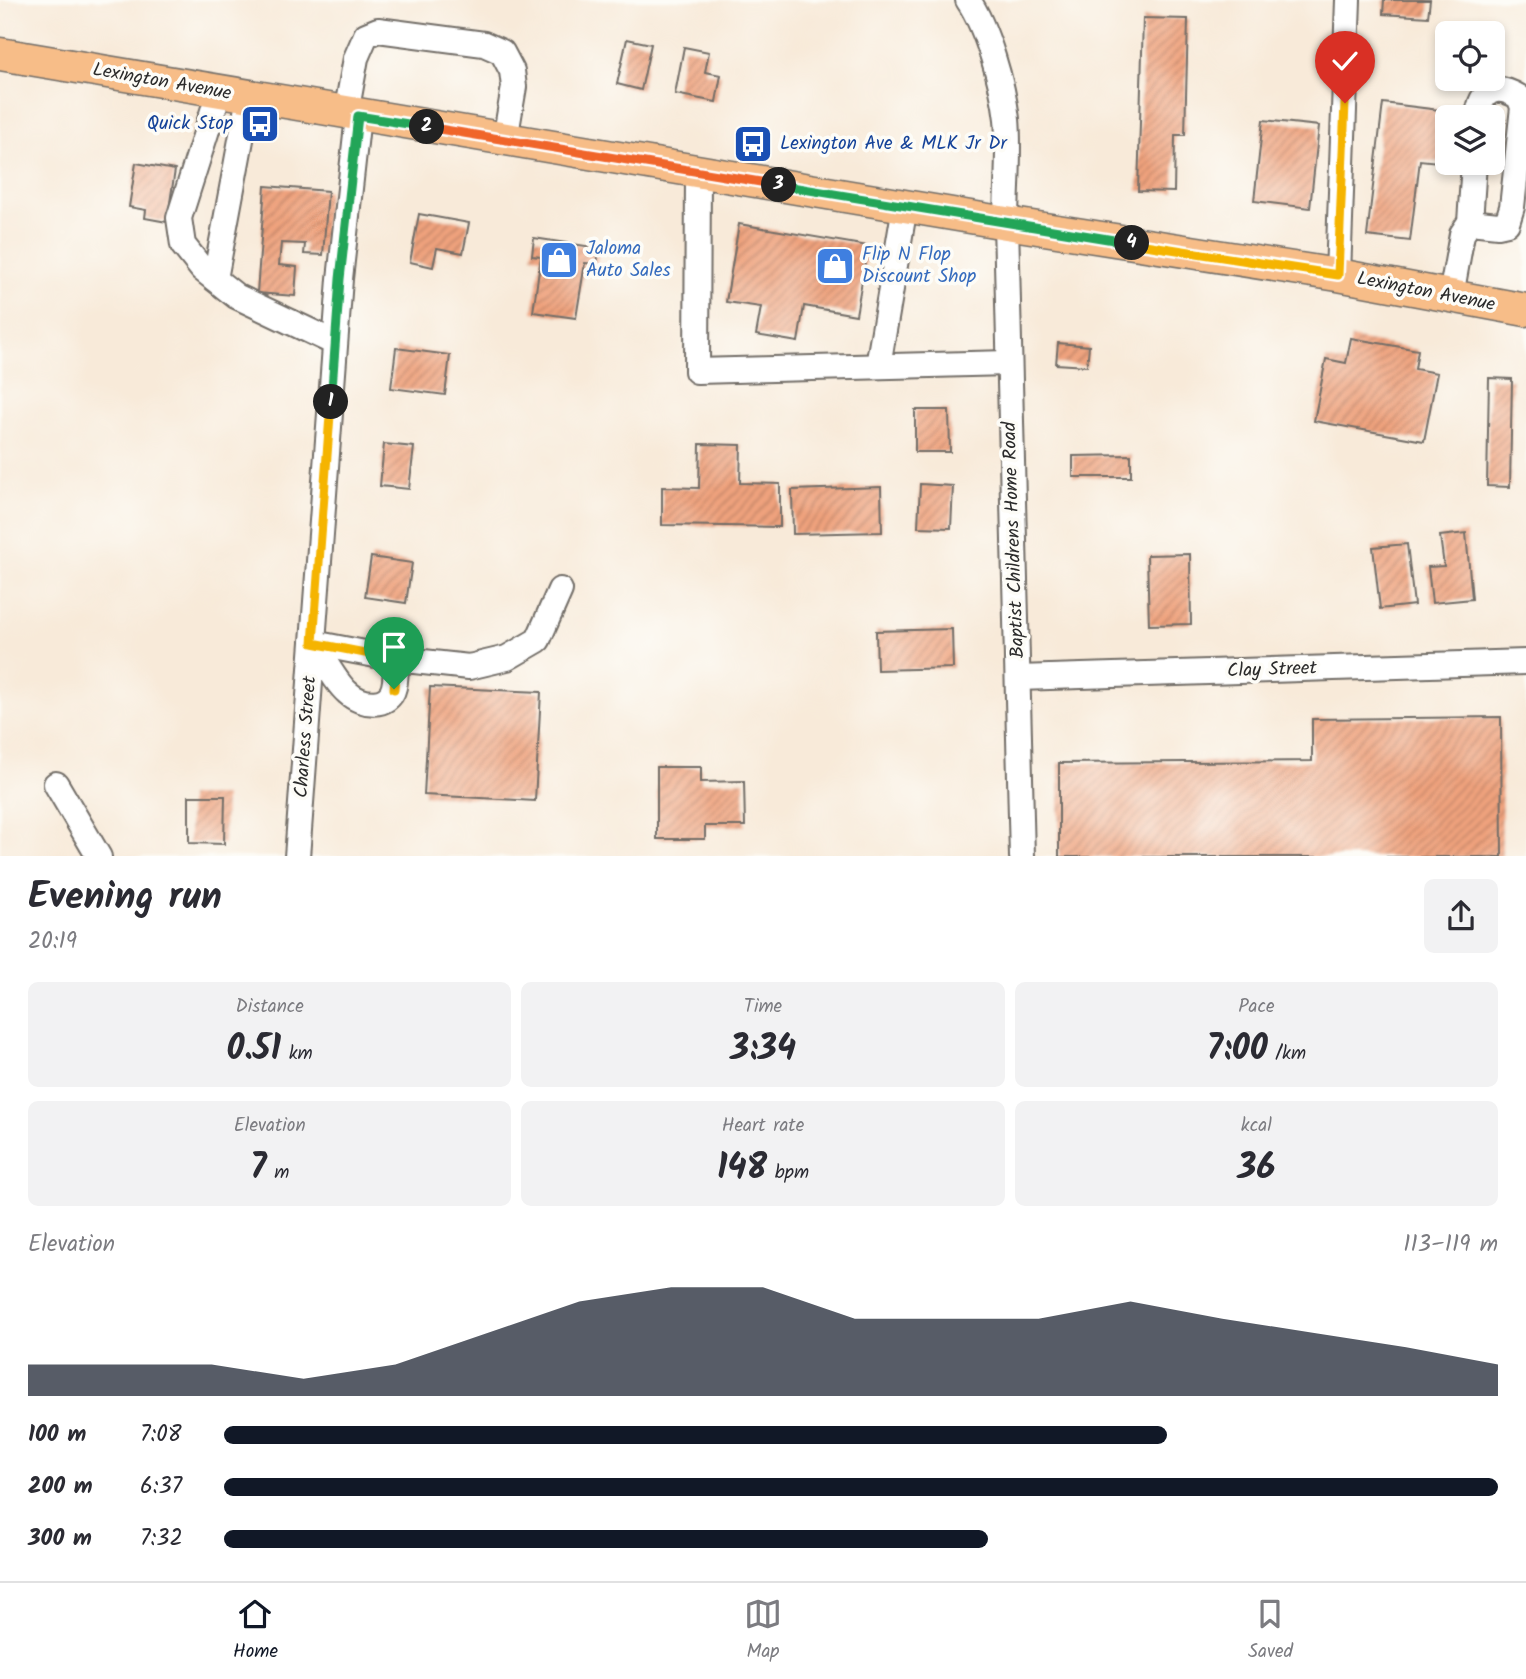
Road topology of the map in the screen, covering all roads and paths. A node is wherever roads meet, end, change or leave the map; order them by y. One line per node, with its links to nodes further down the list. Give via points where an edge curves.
1 (968, 0): 13 (street, Baptist Childrens Home Road, via 978,14 995,65 1007,119)
2 (1348, 0): 14 (street)
3 (0, 54): 4 (main road, Lexington Avenue)
4 (234, 94): 7 (main road, Lexington Avenue); 15 (street); 15 (street, via 179,218 183,245)
5 (1480, 105): 6 (street, via 1493,90 1510,91)
6 (1524, 107): 12 (street, via 1507,223)
7 (352, 115): 8 (main road, Lexington Avenue); 8 (street, Charless Street, via 356,58 366,35 378,30 484,44 502,52 512,71 514,87); 18 (street, Charless Street)
8 (505, 140): 9 (main road, Lexington Avenue)
9 (698, 172): 11 (main road, Lexington Avenue); 20 (street, via 697,371)
10 (1473, 175): 12 (street)
11 (905, 206): 13 (main road, Lexington Avenue); 20 (street)
12 (1469, 222): 16 (street, via 1462,234)
13 (1006, 223): 14 (main road, Lexington Avenue); 19 (street, Baptist Childrens Home Road)
14 (1338, 275): 16 (main road, Lexington Avenue)
15 (215, 279): 18 (street, via 236,296)
16 (1451, 296): 17 (main road, Lexington Avenue)
17 (1526, 310)
18 (335, 343): 22 (street, Charless Street)
19 (1009, 363): 20 (street); 25 (street, Baptist Childrens Home Road)
20 (878, 366)
21 (560, 590): 23 (street, via 538,640 507,659 469,667)
22 (313, 643): 23 (street); 23 (street, via 347,693 362,703 387,699 394,689); 28 (street, Charless Street)
23 (396, 659)
24 (1526, 662): 25 (street, Clay Street)
25 (1018, 678): 29 (street, Baptist Childrens Home Road)
26 (56, 785): 27 (street)
27 (99, 856)
28 (297, 856)
29 (1022, 856)

